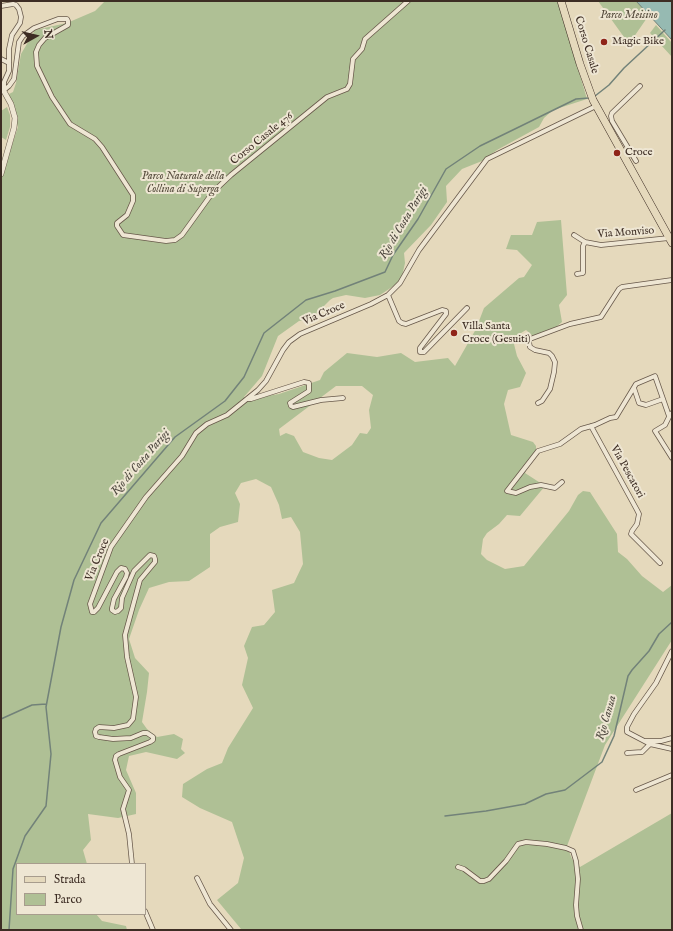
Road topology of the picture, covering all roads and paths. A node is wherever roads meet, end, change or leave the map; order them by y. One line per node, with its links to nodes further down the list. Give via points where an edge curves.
1 (408, 1): 7 (street, Corso Casale 476, via 366,39 362,49 353,59 347,89 327,97 231,175 213,192 175,240 123,235 116,222 127,215 133,195 95,139 70,124 43,79 37,66 36,52 44,38 68,25 67,19 58,19 34,28 23,36 19,42 14,79 9,86)
2 (561, 1): 8 (main road, Corso Casale)
3 (1, 6): 5 (street, via 16,5 21,17 12,35)
4 (1, 59): 5 (street)
5 (9, 64): 7 (street)
6 (640, 86): 9 (street, via 611,116)
7 (2, 88): 12 (street, via 11,104 15,123)
8 (593, 101): 10 (main road, Corso Casale); 18 (street, Via Croce, via 487,160 419,250 400,284)
9 (626, 145): 10 (street); 11 (street)
10 (620, 149): 14 (main road, Corso Casale)
11 (636, 161)
12 (1, 174)
13 (574, 236): 15 (street, Via Monviso)
14 (671, 240): 15 (street, Via Monviso, via 601,245)
15 (585, 242): 16 (street, Via Monviso, via 583,274)
16 (577, 274)
17 (672, 280): 24 (street, via 622,287 601,317 570,324 530,339 530,347 549,353 555,362 550,389)
18 (388, 295): 19 (street, via 402,323 406,324 442,310 446,311 420,348 420,352 424,352); 22 (street, Via Croce, via 300,334 289,342 266,380)
19 (467, 308)
20 (634, 388): 23 (street, via 639,403 646,405); 23 (street, via 636,384 655,376); 26 (street, via 616,417)
21 (343, 398): 22 (street, via 293,407 290,403 309,391 309,383 304,382)
22 (247, 399): 38 (street, Via Croce, via 226,416 207,424 196,433 182,456 146,497 111,547 90,604 94,612 121,568 127,573 114,599 112,610 118,611 134,571 148,556 154,556 155,562 140,580 125,635 136,697 133,720 121,727 99,727 95,732 98,737 113,739 131,738 147,733 153,737 150,742 116,756 120,777 129,790 123,809)
23 (663, 399): 25 (street)
24 (538, 403)
25 (670, 415): 27 (street, via 665,425 655,431)
26 (591, 426): 28 (street, via 581,429 560,444 538,451 508,491 516,493 541,485 555,488); 29 (street, Via Pescatori, via 637,510 637,524 632,534)
27 (672, 458)
28 (562, 482)
29 (660, 563)
30 (672, 651): 32 (street, via 656,683 627,727 627,732)
31 (672, 738): 32 (street)
32 (644, 741): 33 (street)
33 (650, 744): 34 (street); 35 (street, via 642,752)
34 (672, 748)
35 (627, 753)
36 (672, 775): 37 (street)
37 (636, 790)
38 (132, 863)
39 (458, 867): 44 (street, via 484,880 506,861 518,844 547,844 573,851 578,879 577,916)
40 (197, 878): 43 (street, via 210,904)
41 (146, 913): 42 (street)
42 (153, 930)
43 (231, 930)
44 (581, 930)

